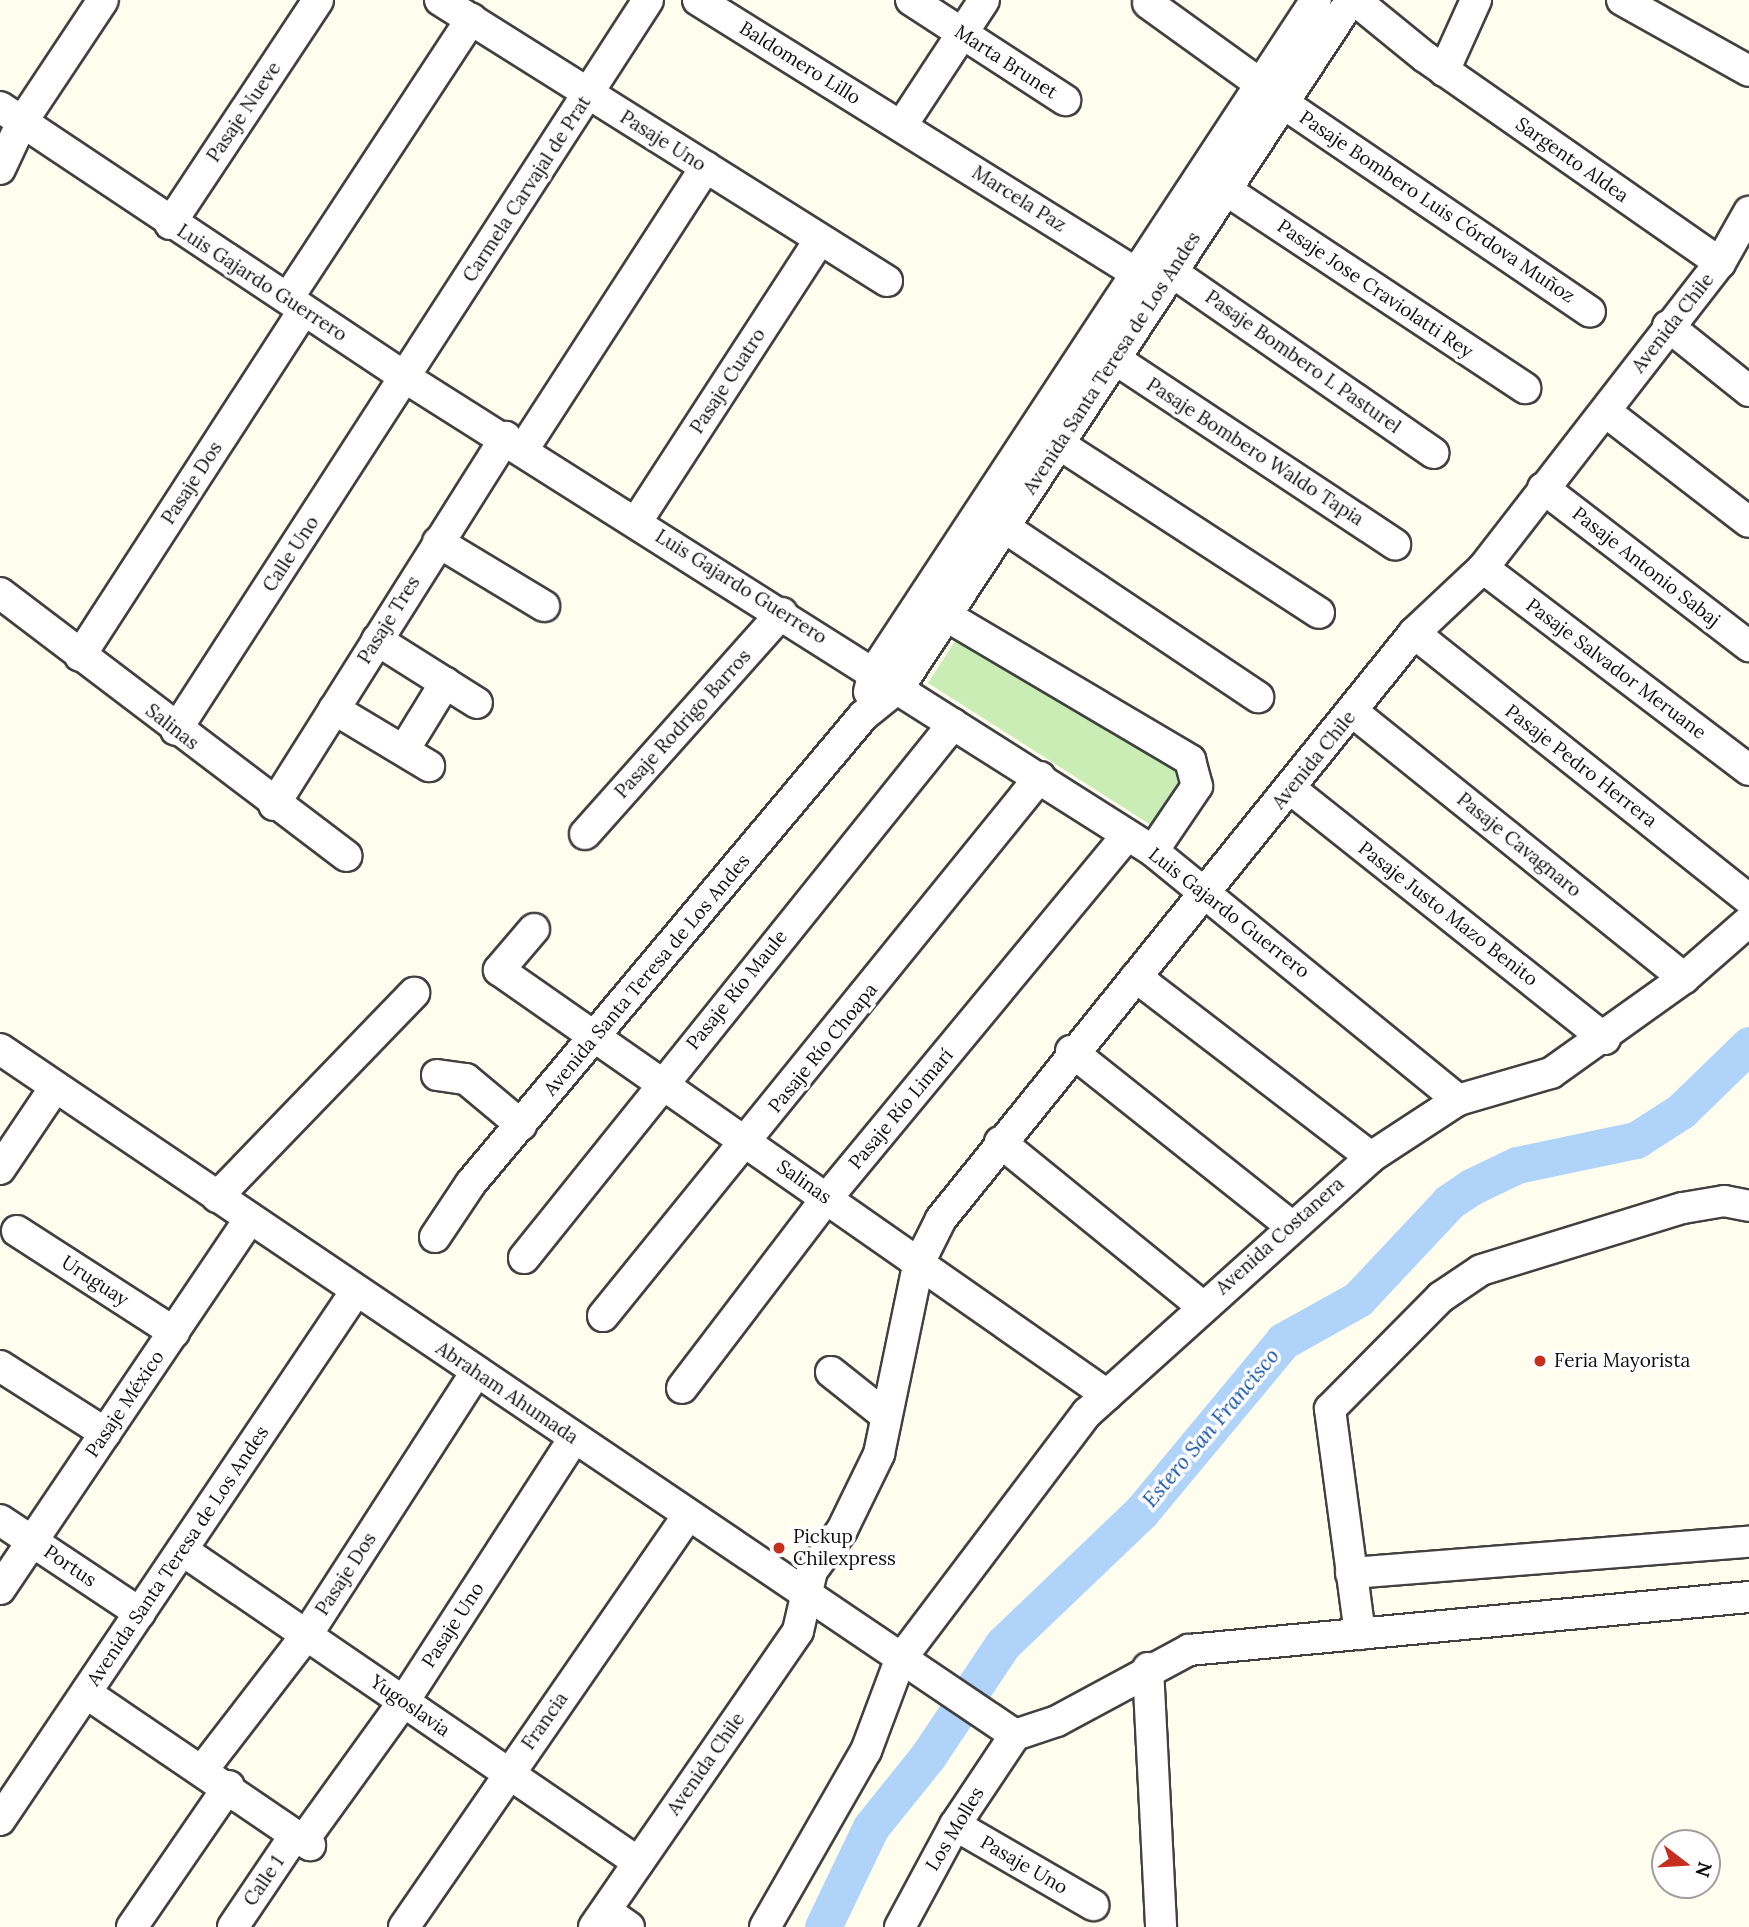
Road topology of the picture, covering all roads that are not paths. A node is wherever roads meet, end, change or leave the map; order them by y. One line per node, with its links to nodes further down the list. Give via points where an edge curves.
1 (103, 0): 21 (street)
2 (318, 0): 27 (street, Pasaje Nueve)
3 (440, 0): 13 (street, Pasaje Uno)
4 (698, 0): 22 (street, Baldomero Lillo)
5 (911, 0): 14 (street, Marta Brunet)
6 (984, 0): 14 (street)
7 (1316, 0): 17 (street, Avenida Santa Teresa de Los Andes)
8 (1476, 0): 15 (street)
9 (1622, 0): 16 (street)
10 (644, 2): 18 (street, Carmela Carvajal de Prat)
11 (1148, 3): 17 (street)
12 (1343, 3): 15 (street, Sargento Aldea); 20 (street, Avenida Santa Teresa de Los Andes)
13 (471, 19): 18 (street, Pasaje Uno); 33 (street, Pasaje Dos)
14 (962, 33): 19 (street, Marta Brunet); 22 (street)
15 (1435, 64): 29 (street, Sargento Aldea)
16 (1749, 71)
17 (1259, 83): 31 (street, Avenida Santa Teresa de Los Andes)
18 (588, 94): 23 (street, Pasaje Uno); 37 (street, Carmela Carvajal de Prat)
19 (1065, 100)
20 (1283, 103): 25 (street, Avenida Santa Teresa de Los Andes); 34 (street, Pasaje Bombero Luis Córdova Muñoz)
21 (7, 119): 24 (street); 27 (street, Luis Gajardo Guerrero)
22 (902, 125): 31 (street, Marcela Paz)
23 (706, 167): 28 (street, Pasaje Uno); 41 (street, Pasaje Tres)
24 (0, 169)
25 (1226, 190): 30 (street, Avenida Santa Teresa de Los Andes); 38 (street, Pasaje Jose Craviolatti Rey)
26 (1749, 212): 29 (street, Avenida Chile)
27 (170, 223): 33 (street, Luis Gajardo Guerrero)
28 (819, 241): 32 (street, Pasaje Uno); 45 (street, Pasaje Cuatro)
29 (1733, 258): 35 (street, Avenida Chile)
30 (1172, 272): 36 (street, Avenida Santa Teresa de Los Andes); 43 (street, Pasaje Bombero L Pasturel)
31 (1136, 273): 60 (street, Avenida Santa Teresa de Los Andes)
32 (887, 281)
33 (296, 304): 37 (street, Luis Gajardo Guerrero); 59 (street, Pasaje Dos)
34 (1590, 312)
35 (1668, 326): 39 (street); 40 (street, Avenida Chile)
36 (1115, 359): 42 (street, Avenida Santa Teresa de Los Andes); 49 (street, Pasaje Bombero Waldo Tapia)
37 (406, 378): 41 (street, Luis Gajardo Guerrero); 67 (street, Calle Uno)
38 (1525, 388)
39 (1749, 391)
40 (1606, 412): 44 (street, Avenida Chile); 46 (street)
41 (515, 443): 45 (street, Luis Gajardo Guerrero); 48 (street, Pasaje Tres)
42 (1059, 444): 47 (street, Avenida Santa Teresa de Los Andes); 54 (street)
43 (1433, 453)
44 (1543, 488): 50 (street, Avenida Chile); 58 (street, Pasaje Antonio Sabaj)
45 (637, 521): 53 (street, Luis Gajardo Guerrero)
46 (1749, 522)
47 (1004, 527): 55 (street, Avenida Santa Teresa de Los Andes); 62 (street)
48 (438, 542): 52 (street); 57 (street, Pasaje Tres)
49 (1395, 544)
50 (1483, 568): 56 (street, Avenida Chile); 68 (street, Pasaje Salvador Meruane)
51 (0, 593): 59 (street, Salinas)
52 (544, 606)
53 (782, 613): 60 (street, Luis Gajardo Guerrero); 72 (street, Pasaje Rodrigo Barros)
54 (1319, 613)
55 (945, 615): 60 (street, Avenida Santa Teresa de Los Andes); 74 (street, via 1190,760 1197,786)
56 (1414, 633): 65 (street, Avenida Chile); 77 (street, Pasaje Pedro Herrera)
57 (377, 640): 61 (street); 64 (street, Pasaje Tres)
58 (1749, 646)
59 (80, 656): 67 (street, Salinas)
60 (886, 680): 66 (street, Luis Gajardo Guerrero); 83 (street, Avenida Santa Teresa de Los Andes, via 863,716)
61 (445, 683): 63 (street); 64 (street, via 417,758)
62 (1258, 697)
63 (477, 703)
64 (334, 709): 71 (street, Pasaje Tres)
65 (1353, 712): 70 (street, Avenida Chile); 81 (street, Pasaje Cavagnaro)
66 (953, 724): 69 (street, Luis Gajardo Guerrero); 88 (street, Pasaje Río Maule)
67 (176, 730): 71 (street, Salinas)
68 (1749, 769)
69 (1040, 777): 73 (street, Luis Gajardo Guerrero); 92 (street, Pasaje Río Choapa)
70 (1292, 790): 76 (street, Avenida Chile); 84 (street, Pasaje Justo Mazo Benito)
71 (274, 805): 75 (street, Salinas)
72 (585, 834)
73 (1127, 836): 74 (street, Luis Gajardo Guerrero); 97 (street, Pasaje Río Limarí)
74 (1153, 851): 76 (street, Luis Gajardo Guerrero)
75 (347, 856)
76 (1205, 890): 80 (street, Avenida Chile); 90 (street, Luis Gajardo Guerrero)
77 (1749, 899)
78 (1749, 921): 81 (street, Avenida Costanera)
79 (534, 929): 83 (street, Salinas, via 499,970)
80 (1136, 977): 86 (street, Avenida Chile); 94 (street)
81 (1685, 978): 84 (street, Avenida Costanera)
82 (414, 993): 96 (street)
83 (597, 1036): 88 (street, Salinas); 91 (street, Avenida Santa Teresa de Los Andes)
84 (1605, 1039): 90 (street, Avenida Costanera, via 1551,1073)
85 (0, 1049): 89 (street, Abraham Ahumada)
86 (1071, 1051): 93 (street, Avenida Chile); 100 (street)
87 (437, 1075): 91 (street, via 466,1079)
88 (663, 1082): 92 (street, Salinas); 103 (street, Pasaje Río Maule)
89 (55, 1087): 95 (street); 96 (street, Abraham Ahumada)
90 (1458, 1100): 94 (street, Avenida Costanera)
91 (521, 1125): 102 (street, Avenida Santa Teresa de Los Andes)
92 (748, 1142): 97 (street, Salinas); 107 (street, Pasaje Río Choapa)
93 (1000, 1142): 104 (street, Avenida Chile, via 941,1219); 106 (street)
94 (1371, 1157): 100 (street, Avenida Costanera)
95 (0, 1169)
96 (217, 1197): 99 (street, Abraham Ahumada)
97 (827, 1198): 104 (street, Salinas); 112 (street, Pasaje Río Limarí)
98 (1749, 1206): 122 (street, via 1724,1201 1683,1208 1481,1270 1441,1297 1327,1415)
99 (250, 1219): 105 (street, Abraham Ahumada); 108 (street, Pasaje México)
100 (1290, 1225): 106 (street, Avenida Costanera)
101 (17, 1231): 108 (street, Uruguay)
102 (435, 1237)
103 (524, 1258)
104 (918, 1265): 113 (street, Salinas); 114 (street, Avenida Chile)
105 (356, 1291): 110 (street, Abraham Ahumada); 121 (street, Avenida Santa Teresa de Los Andes)
106 (1202, 1306): 113 (street, Avenida Costanera)
107 (603, 1316)
108 (174, 1332): 115 (street, Pasaje México)
109 (0, 1366): 115 (street)
110 (475, 1372): 116 (street, Abraham Ahumada); 127 (street, Pasaje Dos)
111 (831, 1372): 114 (street)
112 (682, 1388)
113 (1107, 1395): 129 (street, Avenida Costanera)
114 (885, 1415): 124 (street, Avenida Chile, via 879,1454 842,1530 813,1571)
115 (105, 1433): 119 (street, Pasaje México)
116 (574, 1438): 117 (street, Abraham Ahumada); 132 (street, Pasaje Uno)
117 (688, 1516): 124 (street, Abraham Ahumada); 135 (street, Francia)
118 (0, 1520): 119 (street, Portus)
119 (32, 1541): 123 (street, Pasaje México); 126 (street, Portus)
120 (1749, 1542): 122 (street)
121 (182, 1550): 126 (street, Avenida Santa Teresa de Los Andes); 127 (street, Yugoslavia)
122 (1351, 1573): 128 (street)
123 (0, 1589)
124 (807, 1597): 129 (street, Abraham Ahumada); 140 (street, Avenida Chile, via 798,1631)
125 (1749, 1598): 128 (street)
126 (140, 1613): 131 (street, Avenida Santa Teresa de Los Andes)
127 (308, 1633): 132 (street, Yugoslavia); 134 (street, Pasaje Dos)
128 (1360, 1634): 130 (street, via 1189,1650)
129 (900, 1660): 133 (street, Abraham Ahumada); 146 (street, Avenida Costanera, via 866,1751)
130 (1148, 1668): 133 (street, via 1057,1721); 148 (street)
131 (86, 1692): 134 (street); 137 (street, Avenida Santa Teresa de Los Andes)
132 (404, 1701): 135 (street, Yugoslavia); 139 (street, Pasaje Uno)
133 (1005, 1728): 138 (street, Los Molles)
134 (204, 1768): 136 (street)
135 (508, 1775): 140 (street, Yugoslavia); 145 (street, Francia)
136 (229, 1786): 139 (street); 143 (street)
137 (0, 1820)
138 (955, 1825): 141 (street, Pasaje Uno); 147 (street, Los Molles)
139 (302, 1841): 144 (street, Calle 1)
140 (638, 1862): 142 (street, Avenida Chile)
141 (1093, 1905)
142 (610, 1922)
143 (132, 1927)
144 (233, 1927)
145 (404, 1927)
146 (765, 1927)
147 (900, 1927)
148 (1161, 1927)

